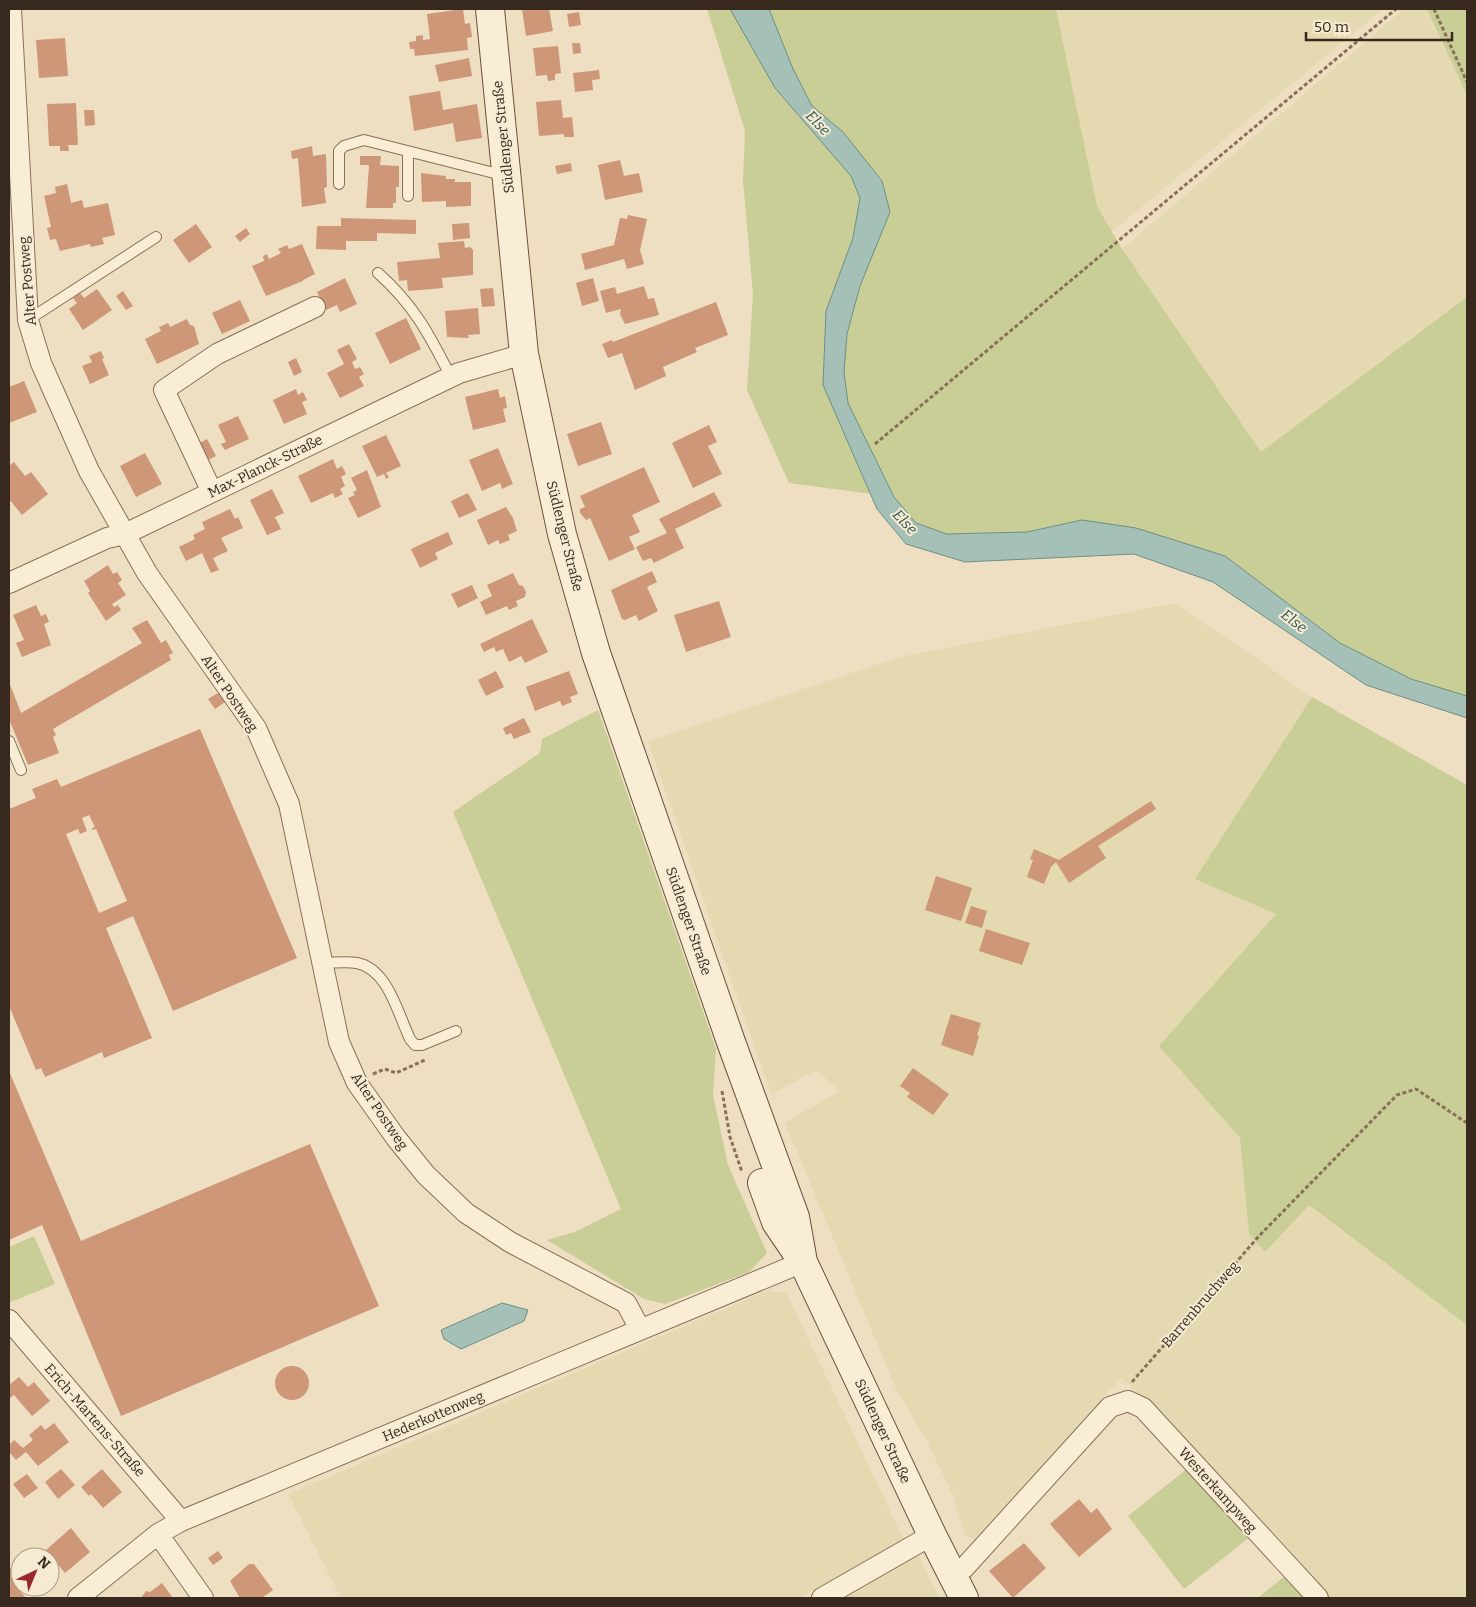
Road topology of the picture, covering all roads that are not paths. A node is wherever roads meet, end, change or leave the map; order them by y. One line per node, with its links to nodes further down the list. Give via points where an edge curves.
1 (11, 9): 10 (street, Alter Postweg)
2 (490, 9): 4 (main road, Südlenger Straße)
3 (408, 152): 4 (lane); 5 (lane, via 364,140 344,146 337,160); 6 (lane)
4 (507, 176): 11 (main road, Südlenger Straße)
5 (339, 184)
6 (408, 196)
7 (156, 237): 10 (lane)
8 (378, 273): 12 (lane, via 424,324)
9 (315, 307): 13 (street, via 217,354 164,390)
10 (28, 320): 14 (street, Alter Postweg, via 41,363 89,471)
11 (524, 354): 12 (street, Max-Planck-Straße); 20 (main road, Südlenger Straße, via 562,534 596,654 795,1217)
12 (451, 377): 13 (street, Max-Planck-Straße)
13 (212, 492): 14 (street, Max-Planck-Straße)
14 (125, 534): 15 (street, Max-Planck-Straße, via 107,538); 18 (street, Alter Postweg, via 147,573 256,728 289,804)
15 (9, 583)
16 (9, 741): 17 (lane)
17 (21, 770)
18 (322, 962): 19 (lane, via 357,963 372,969 382,979 414,1045 422,1045); 22 (street, Alter Postweg, via 339,1042 356,1081 426,1175 466,1213 510,1242 626,1303)
19 (456, 1031)
20 (803, 1262): 22 (street, Hederkottenweg); 25 (main road, Südlenger Straße)
21 (9, 1320): 23 (street, Erich-Martens-Straße)
22 (640, 1329): 23 (street, Hederkottenweg)
23 (181, 1521): 24 (street, Hederkottenweg)
24 (158, 1534): 27 (street, Hederkottenweg); 28 (street)
25 (932, 1535): 26 (main road, Südlenger Straße); 29 (street)
26 (952, 1574): 30 (main road, Südlenger Straße); 31 (street, Westerkampweg, via 964,1568 1110,1407 1128,1401 1144,1408)
27 (78, 1598)
28 (203, 1598)
29 (822, 1598)
30 (964, 1598)
31 (1318, 1598)

